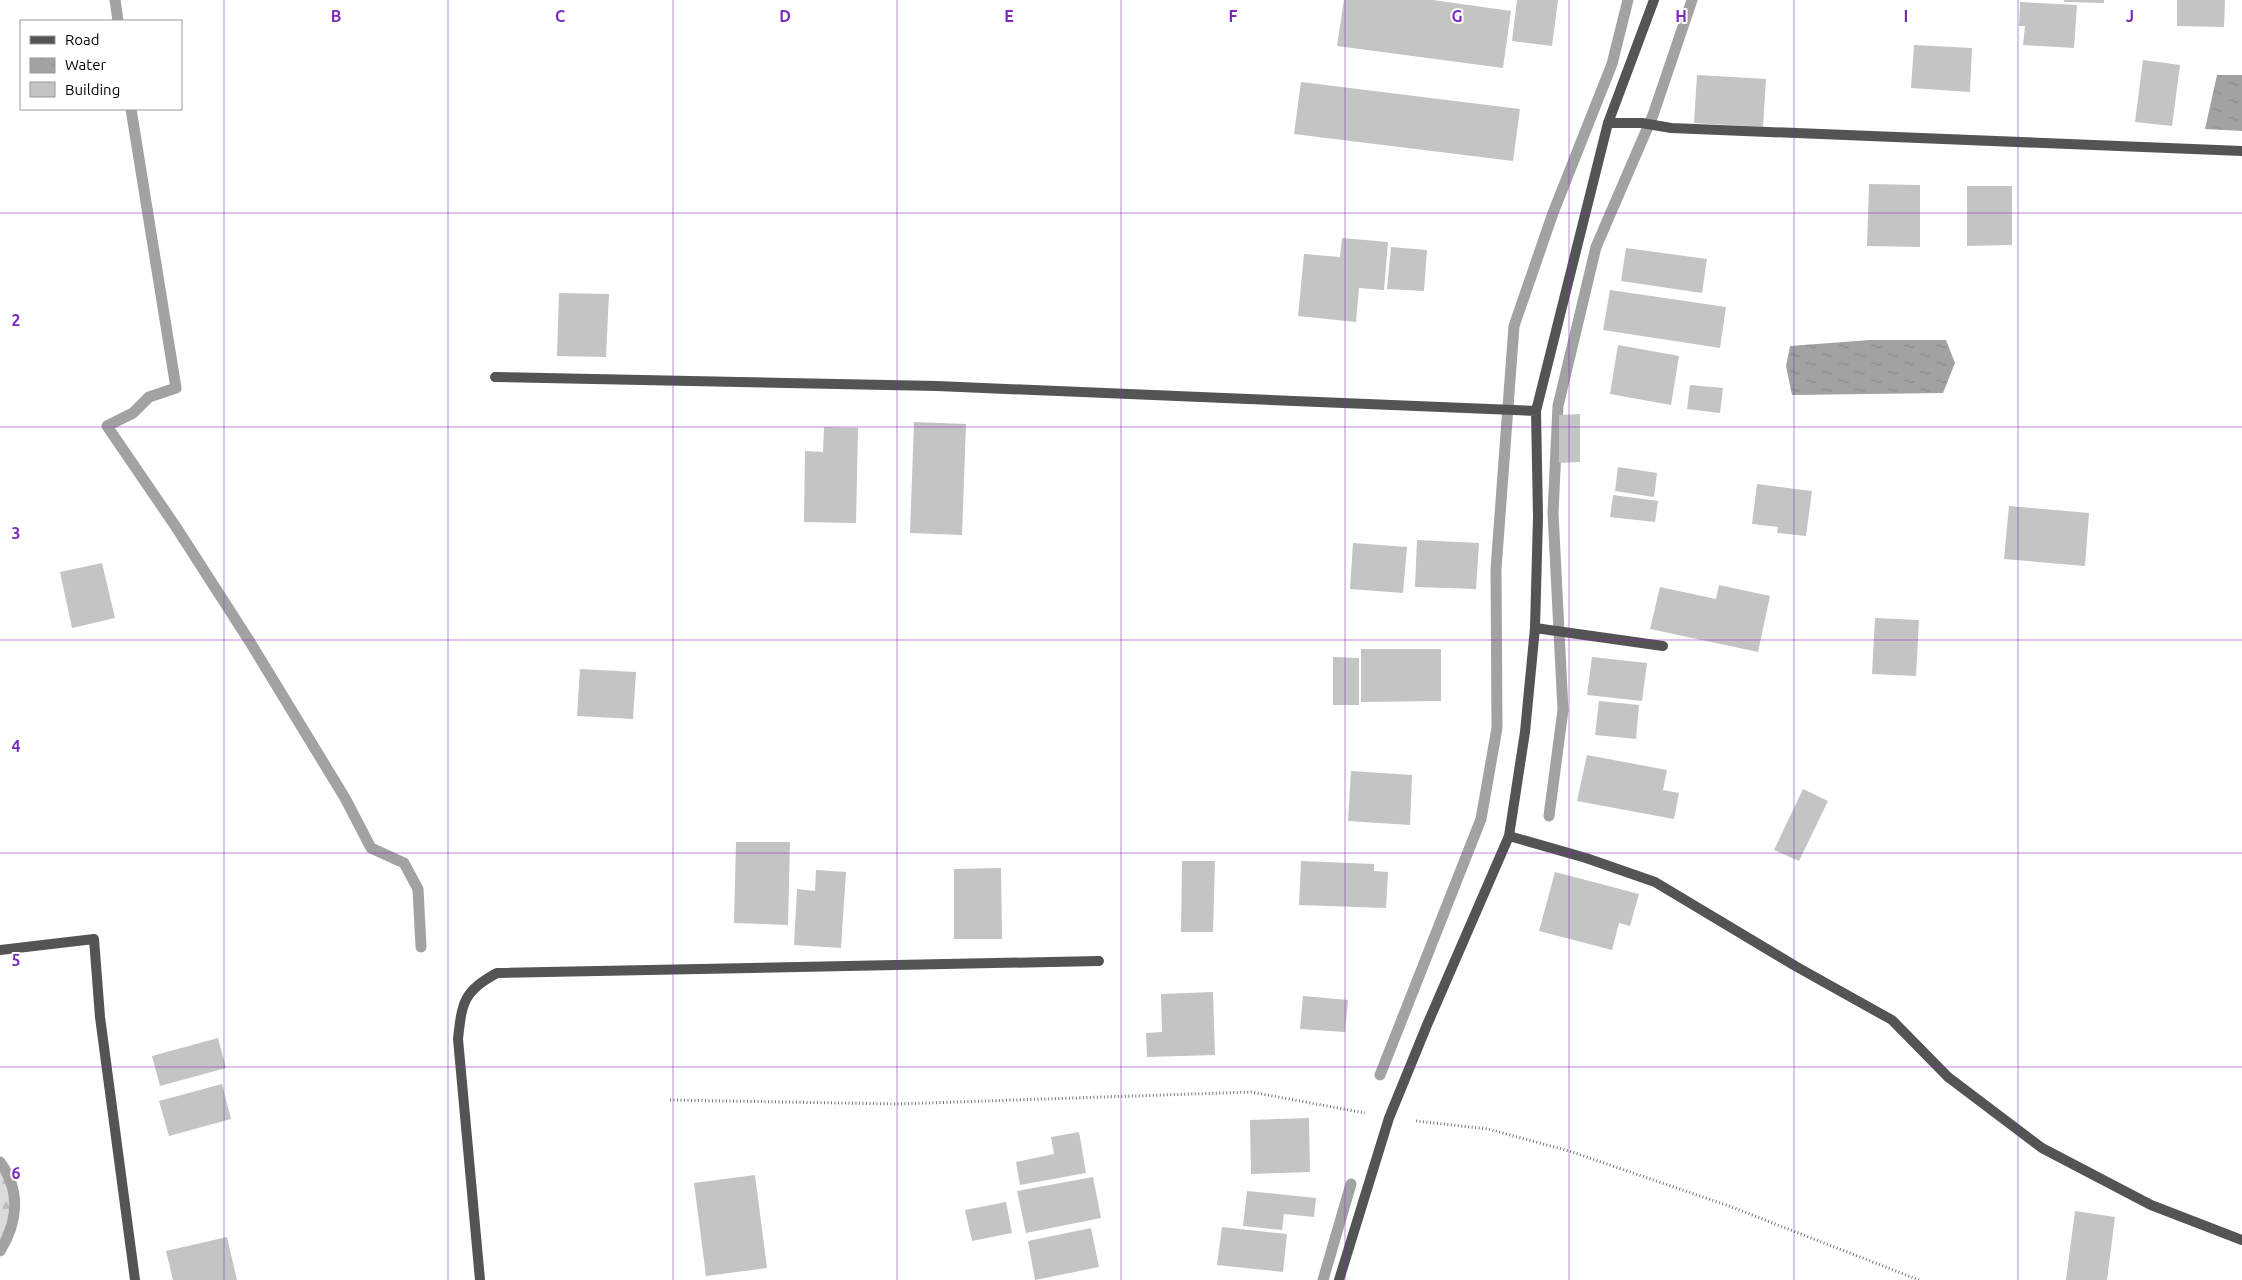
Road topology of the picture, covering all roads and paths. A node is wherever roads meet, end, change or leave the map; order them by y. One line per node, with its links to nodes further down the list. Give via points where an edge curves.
1 (1654, 0): 2 (street)
2 (1608, 123): 3 (street); 5 (street)
3 (2242, 151)
4 (495, 377): 5 (street, via 937,386)
5 (1536, 411): 6 (street)
6 (1535, 628): 7 (street); 8 (street, via 1525,732)
7 (1663, 646)
8 (1509, 836): 12 (street); 13 (street, via 1655,882 1892,1020 1948,1077 2042,1148 2151,1205)
9 (0, 950): 14 (street, via 94,939 101,1026)
10 (1099, 961): 15 (street, via 497,973 478,983 462,1005 458,1039)
11 (670, 1100): 12 (path, via 897,1104 1251,1092)
12 (1389, 1118): 16 (street); 17 (path, via 1488,1129 1569,1150 1729,1206)
13 (2242, 1240)
14 (135, 1280)
15 (480, 1280)
16 (1339, 1280)
17 (1919, 1280)

